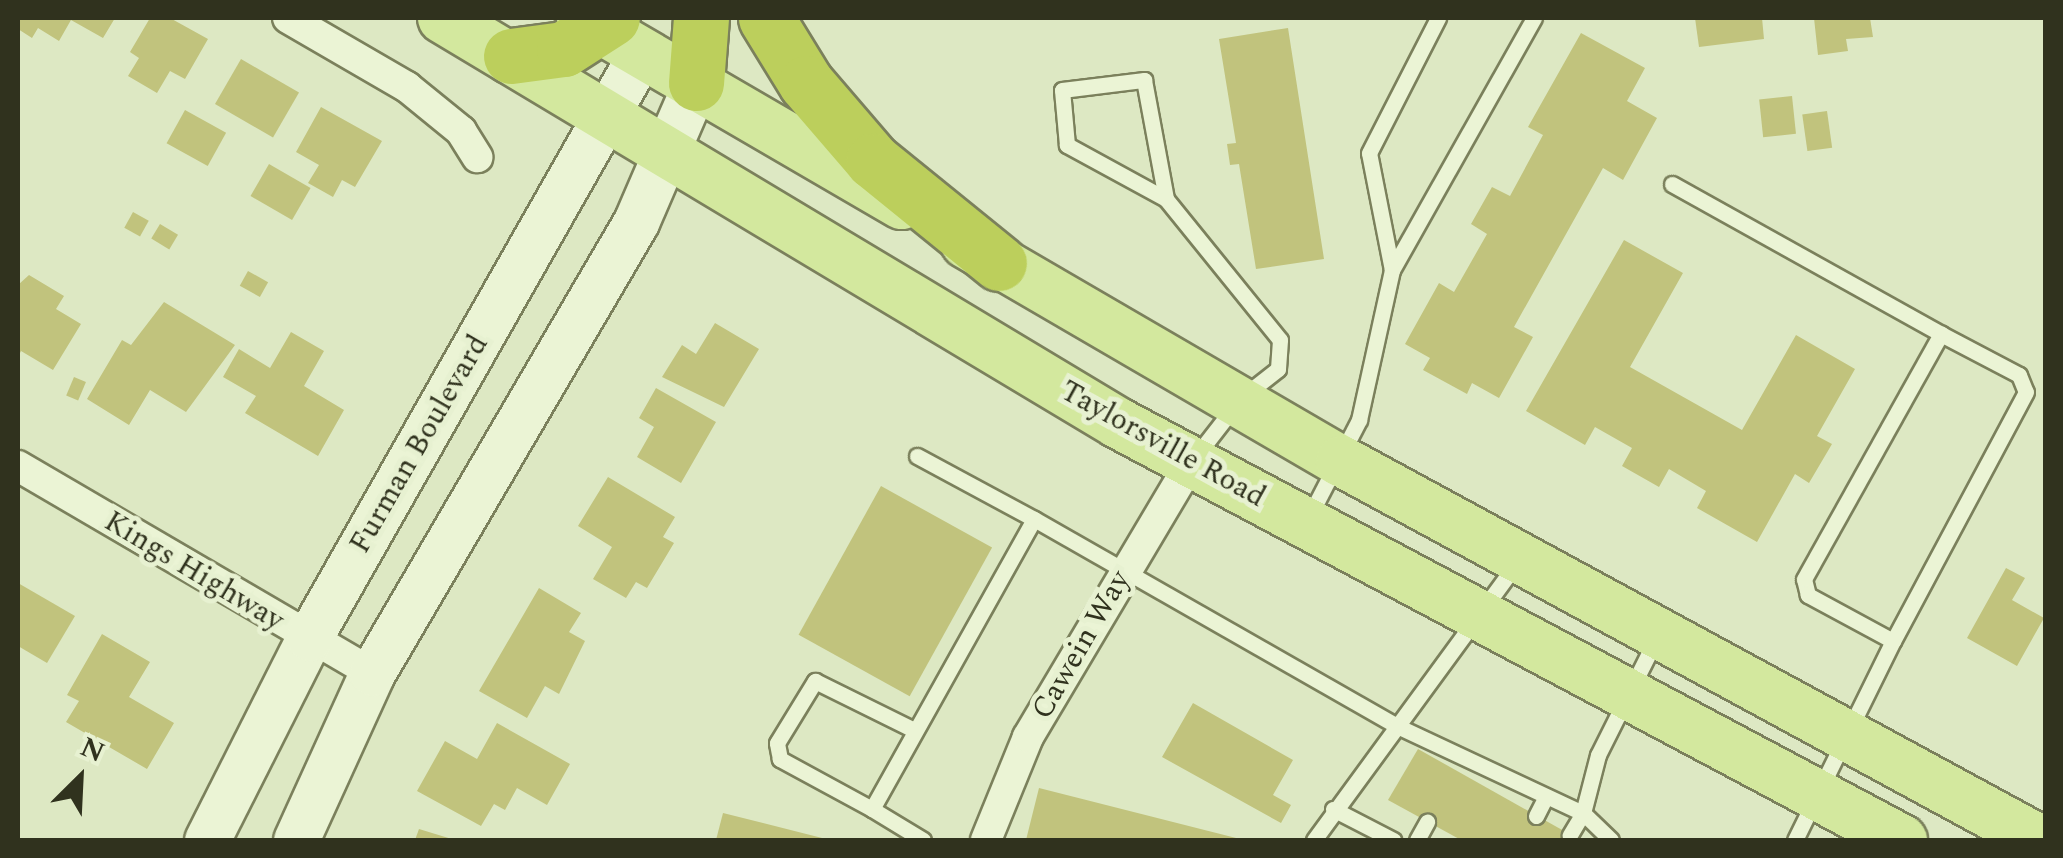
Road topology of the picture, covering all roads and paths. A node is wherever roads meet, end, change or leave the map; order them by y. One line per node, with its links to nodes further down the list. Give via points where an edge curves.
1 (288, 18): 12 (street, via 406,87 461,131)
2 (442, 18): 8 (main road, Taylorsville Road)
3 (702, 18): 9 (highway)
4 (766, 18): 15 (highway, via 806,82 873,161)
5 (1438, 18): 16 (lane, via 1369,153)
6 (1534, 18): 16 (lane)
7 (608, 28): 8 (highway, via 564,49); 9 (main road); 10 (street, Furman Boulevard)
8 (511, 56): 10 (main road, Taylorsville Road)
9 (696, 83): 11 (street); 15 (main road)
10 (604, 114): 11 (main road, Taylorsville Road); 29 (street, Furman Boulevard)
11 (668, 153): 20 (main road, Taylorsville Road, via 1118,423); 31 (street, via 636,222)
12 (478, 157)
13 (1672, 184): 17 (lane)
14 (1166, 199): 14 (lane, via 1144,80 1062,90 1067,145); 18 (lane, via 1280,340 1278,369)
15 (999, 263): 18 (main road)
16 (1392, 270): 21 (lane, via 1359,420)
17 (1941, 334): 30 (lane, via 2020,375 2026,392); 30 (lane, via 1804,588)
18 (1240, 398): 20 (lane); 21 (main road)
19 (918, 456): 23 (lane)
20 (1194, 459): 24 (main road, Taylorsville Road); 26 (street, Cawein Way)
21 (1341, 460): 24 (lane); 25 (main road)
22 (18, 466): 29 (street, Kings Highway)
23 (1034, 519): 26 (lane); 34 (lane)
24 (1306, 523): 27 (main road, Taylorsville Road)
25 (1521, 556): 27 (lane); 28 (main road)
26 (1122, 572): 33 (lane); 49 (street, Cawein Way, via 1028,737)
27 (1483, 613): 32 (main road, Taylorsville Road); 33 (lane)
28 (1659, 634): 32 (lane); 35 (main road)
29 (309, 638): 31 (street, Kings Highway); 46 (street, Furman Boulevard)
30 (1892, 641): 35 (lane)
31 (372, 673): 47 (street)
32 (1630, 696): 38 (main road, Taylorsville Road); 42 (lane, via 1598,755)
33 (1397, 726): 36 (lane, via 1460,764); 41 (lane)
34 (914, 730): 40 (lane); 40 (lane, via 816,681 778,743 780,759)
35 (1847, 731): 38 (lane); 56 (main road)
36 (1506, 777): 37 (lane); 39 (lane)
37 (1497, 793)
38 (1817, 794): 54 (lane); 55 (main road, Taylorsville Road)
39 (1546, 796): 42 (lane); 43 (lane)
40 (872, 808): 48 (lane)
41 (1333, 809): 50 (lane); 51 (lane)
42 (1583, 813): 45 (lane); 53 (lane)
43 (1536, 816)
44 (1427, 822): 52 (lane)
45 (1570, 835)
46 (206, 840)
47 (296, 840)
48 (923, 840)
49 (986, 840)
50 (1314, 840)
51 (1393, 840)
52 (1418, 840)
53 (1611, 840)
54 (1795, 840)
55 (1902, 840)
56 (2039, 840)

